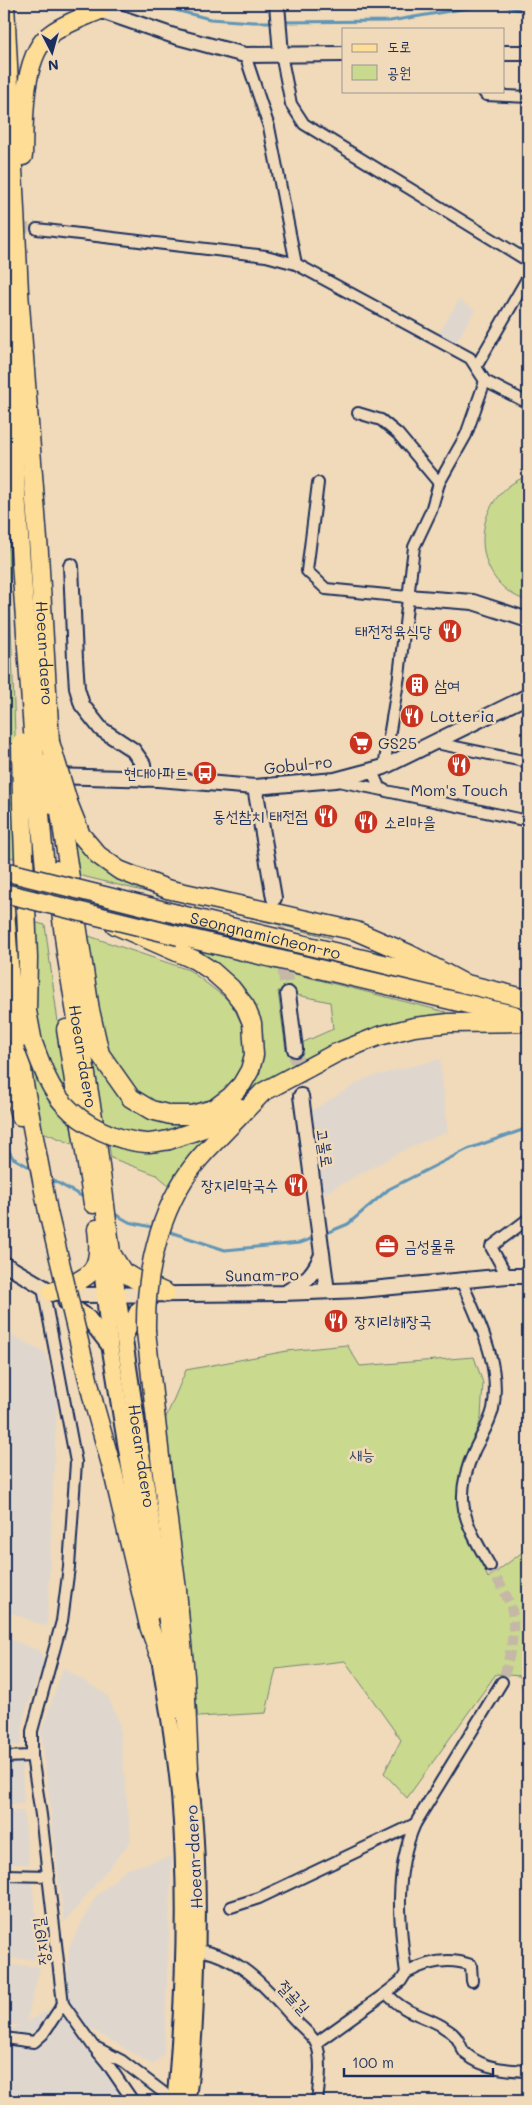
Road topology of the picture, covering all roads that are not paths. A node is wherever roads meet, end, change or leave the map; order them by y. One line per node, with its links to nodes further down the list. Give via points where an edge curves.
1 (5, 4): 15 (highway, Hoean-daero)
2 (80, 4): 4 (street)
3 (277, 4): 5 (street)
4 (100, 10): 8 (street, via 174,36); 15 (highway, via 50,33 27,77 23,244)
5 (281, 51): 8 (street); 9 (street); 14 (street, via 291,104 304,124)
6 (504, 53): 7 (street)
7 (528, 53)
8 (245, 54): 16 (street, via 269,127)
9 (342, 54)
10 (484, 92): 11 (street, via 486,95)
11 (528, 97)
12 (4, 219): 15 (highway, Hoean-daero)
13 (37, 229): 16 (street, via 266,256)
14 (528, 261)
15 (9, 263): 19 (highway, Hoean-daero); 30 (highway, Hoean-daero, via 39,553)
16 (296, 264): 18 (street, via 470,358)
17 (528, 277): 18 (street)
18 (476, 367): 20 (street)
19 (10, 369): 23 (highway); 30 (highway, Hoean-daero)
20 (485, 381): 21 (street); 25 (street, via 466,435)
21 (528, 404)
22 (358, 413): 25 (street, via 381,420 398,434)
23 (4, 469)
24 (318, 483): 27 (street, via 307,571 326,589)
25 (439, 483): 27 (street, via 431,511 414,547)
26 (71, 566): 35 (street, via 77,688 82,705 101,728 133,750 142,764)
27 (407, 597): 28 (street, via 473,602); 33 (street, via 399,676)
28 (528, 620)
29 (528, 696): 31 (street, Gobul-ro)
30 (35, 743): 39 (highway, bridge); 39 (highway, bridge)
31 (436, 743): 32 (street); 33 (street, Gobul-ro)
32 (528, 762)
33 (378, 769): 36 (street, Gobul-ro); 38 (street, via 379,787)
34 (5, 775): 35 (street)
35 (144, 779): 37 (street)
36 (335, 780): 37 (street, Gobul-ro); 38 (street)
37 (255, 787): 44 (street, Gobul-ro)
38 (386, 791): 40 (street)
39 (48, 804): 46 (highway, via 100,1054 131,1098 151,1110 171,1116 192,1116 214,1109 242,1084 250,1070 255,1042 245,1006 231,988); 47 (highway, via 98,855 119,870 167,889 356,931); 54 (highway, bridge, via 28,958 27,1011 33,1043 52,1087 64,1104 101,1131 147,1143 169,1140 210,1126); 57 (highway, Hoean-daero, via 53,944 90,1139)
40 (528, 821)
41 (4, 861): 45 (highway, bridge)
42 (4, 871): 45 (highway, Seongnamicheon-ro, bridge)
43 (4, 894): 46 (highway, Seongnamicheon-ro, bridge, via 83,911); 53 (highway)
44 (274, 898)
45 (122, 900): 47 (highway, Seongnamicheon-ro, bridge)
46 (177, 944): 50 (highway, Seongnamicheon-ro)
47 (465, 984): 49 (highway, Seongnamicheon-ro)
48 (288, 994): 51 (street)
49 (528, 999)
50 (528, 1020): 54 (highway, via 449,1023 379,1036 336,1053)
51 (295, 1049)
52 (4, 1055): 53 (highway)
53 (18, 1085): 72 (highway, bridge, via 149,1626)
54 (262, 1092): 76 (highway, bridge, via 195,1163 176,1193 150,1268 146,1304 146,1331 185,1676)
55 (300, 1096): 58 (street, 고불로)
56 (528, 1219): 60 (street, via 491,1247)
57 (106, 1252): 63 (highway, via 81,1281); 67 (highway, via 123,1272); 68 (main road, Hoean-daero)
58 (322, 1255): 64 (street, via 335,1278); 65 (street); 66 (street, via 309,1278)
59 (4, 1264): 63 (street, Sunam-ro)
60 (507, 1276): 61 (street, Sunam-ro); 62 (street, Sunam-ro)
61 (528, 1276)
62 (461, 1280): 64 (street, Sunam-ro); 71 (street, via 484,1333 492,1364 493,1410 466,1468 462,1499 468,1527)
63 (48, 1290): 68 (street, Sunam-ro); 70 (main road, via 88,1318); 74 (street, 장지9길, via 76,1462 62,1621 32,1730)
64 (361, 1290): 65 (street, Sunam-ro)
65 (327, 1291): 66 (street, Sunam-ro)
66 (283, 1293): 67 (street, Sunam-ro)
67 (160, 1294): 68 (street, Sunam-ro); 69 (main road, via 138,1310)
68 (112, 1295): 69 (main road, Hoean-daero); 70 (main road, Hoean-daero)
69 (124, 1340): 76 (main road, Hoean-daero)
70 (110, 1347): 72 (main road, Hoean-daero)
71 (490, 1566)
72 (159, 1654): 91 (main road, Hoean-daero, via 173,1736 183,1854 182,2021 177,2082)
73 (502, 1682): 77 (street)
74 (32, 1756): 75 (street); 79 (street, 장지9길)
75 (4, 1757)
76 (189, 1768): 81 (main road, Hoean-daero)
77 (416, 1824): 80 (street, via 258,1898); 82 (street, via 403,1858 399,1894)
78 (4, 1875): 79 (street)
79 (48, 1876): 85 (street, 장지9길)
80 (231, 1907)
81 (197, 1950): 86 (main road, Hoean-daero); 88 (street, 절골길, via 226,1957 254,1976)
82 (406, 1973): 83 (street, via 432,1961 465,1963 471,1966); 84 (street)
83 (472, 1980)
84 (386, 1993): 88 (street); 90 (street, via 407,2012 440,2025 455,2035 465,2054 482,2064 502,2070)
85 (63, 2004): 87 (street, via 34,2042); 89 (street, 장지9길)
86 (195, 2014): 93 (main road, Hoean-daero); 94 (main road)
87 (4, 2038)
88 (316, 2043): 95 (street, via 320,2065)
89 (92, 2046): 91 (street, via 122,2060); 92 (street, 장지9길)
90 (528, 2071)
91 (170, 2099)
92 (132, 2101)
93 (186, 2101)
94 (195, 2101)
95 (317, 2101)

